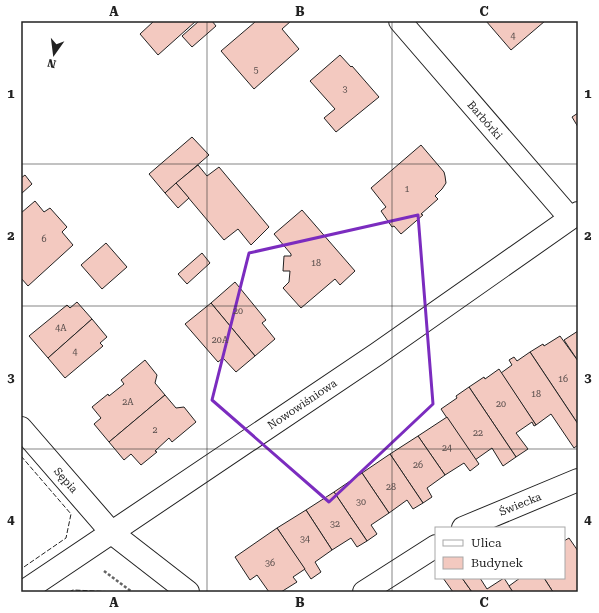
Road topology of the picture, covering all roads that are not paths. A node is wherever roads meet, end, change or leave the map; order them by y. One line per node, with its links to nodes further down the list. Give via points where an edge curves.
1 (400, 21): 2 (street, Barbórki)
2 (574, 216): 6 (street, Nowowiśniowa, via 377,354)
3 (21, 428): 6 (street, Sępia)
4 (578, 480): 5 (street, Świecka)
5 (465, 527)
6 (112, 533): 8 (street, Nowowiśniowa); 9 (street, Sępia)
7 (435, 547): 10 (street)
8 (23, 592)
9 (188, 592)
10 (364, 592)

